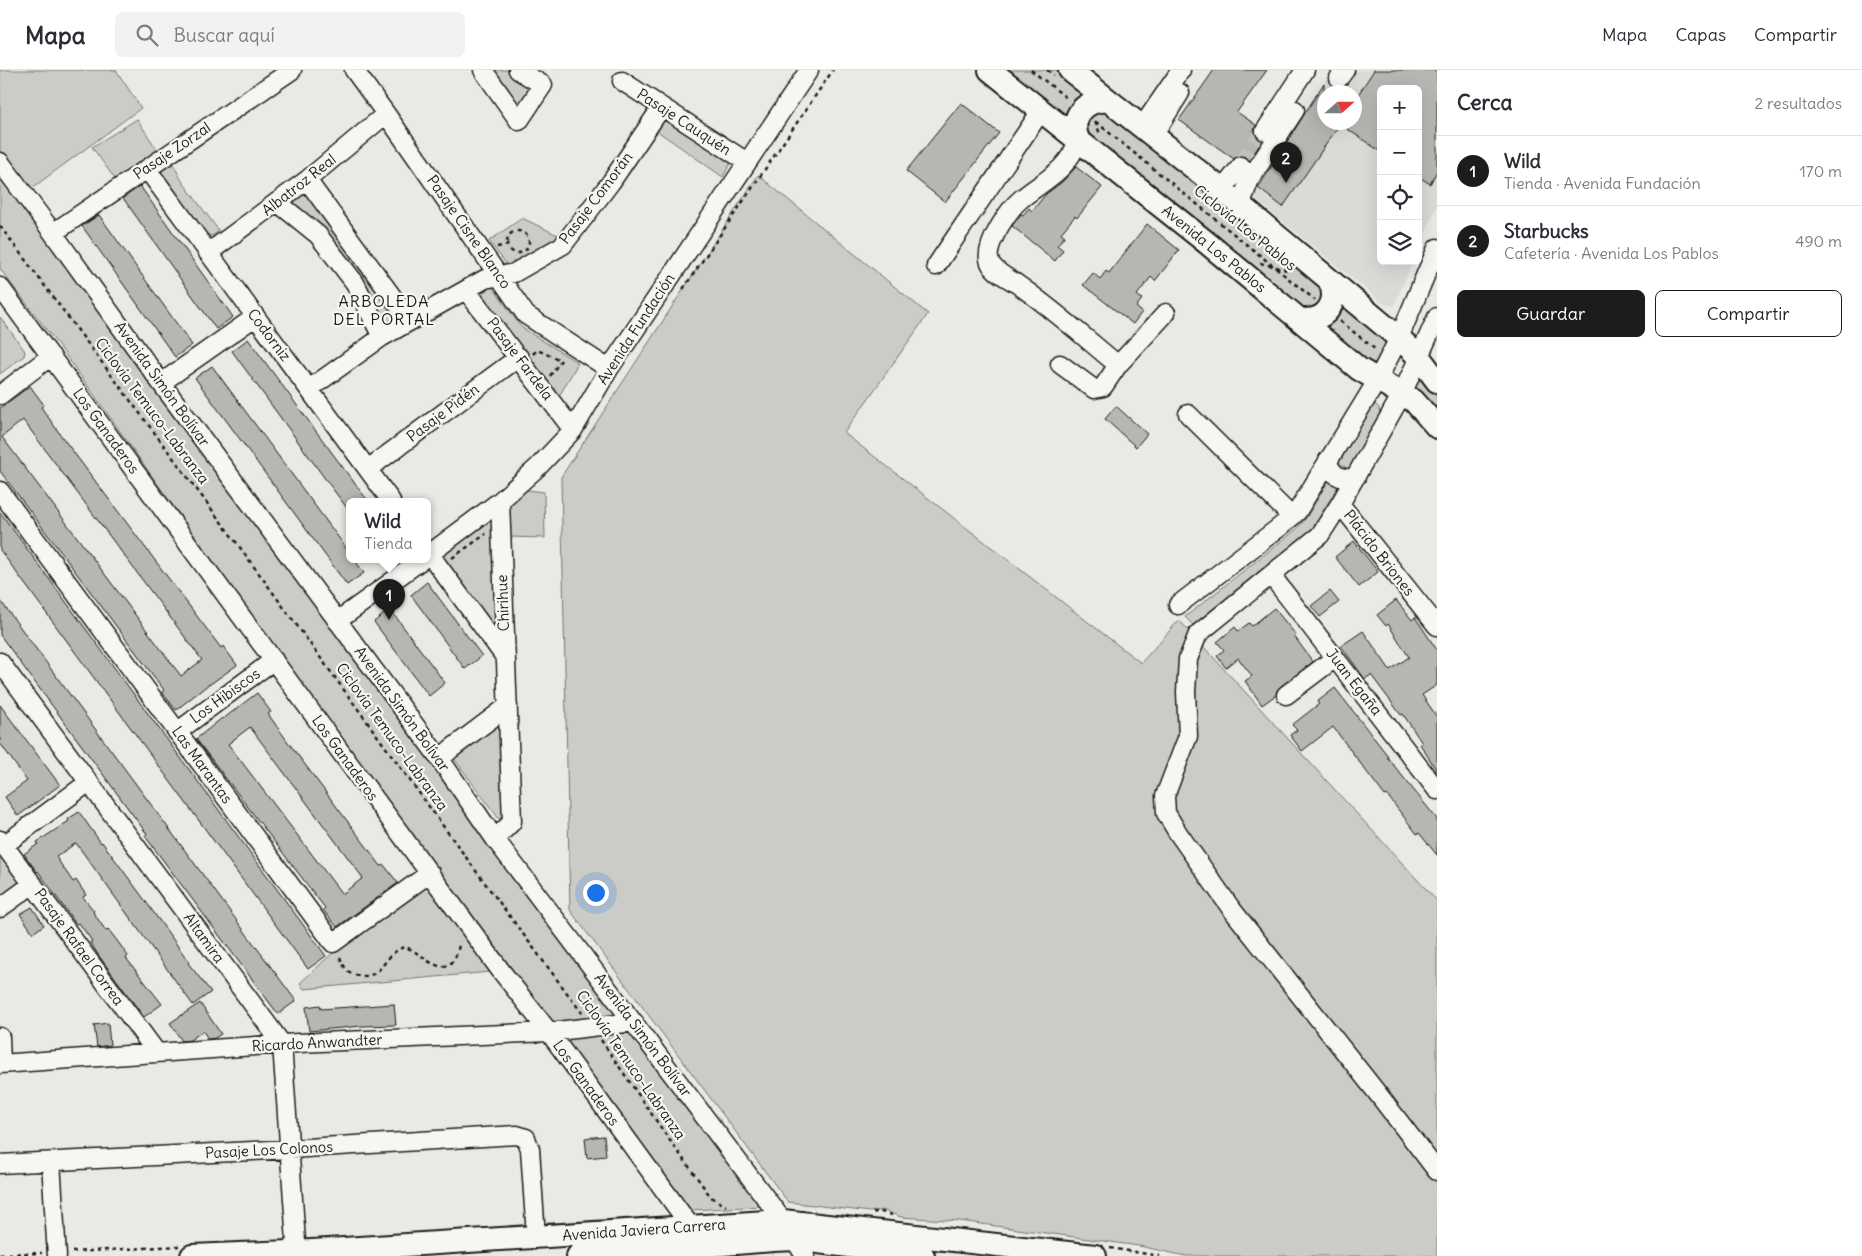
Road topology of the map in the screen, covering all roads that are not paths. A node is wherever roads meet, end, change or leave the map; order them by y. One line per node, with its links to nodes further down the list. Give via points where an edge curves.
1 (292, 70): 23 (street, Pasaje Zorzal)
2 (354, 70): 14 (street, Pasaje Cisne Blanco)
3 (483, 70): 4 (street, via 519,121 543,85)
4 (518, 70)
5 (990, 70): 15 (main road, Avenida Los Pablos)
6 (1305, 70): 16 (street)
7 (800, 73): 21 (street, Avenida Fundación)
8 (1062, 73): 12 (main road)
9 (1185, 74): 17 (street)
10 (622, 81): 11 (street, Pasaje Cauquén)
11 (661, 108): 21 (street, Pasaje Cauquén); 32 (street, Pasaje Comorán, via 563,245 514,273)
12 (1093, 109): 17 (main road); 18 (main road, via 1076,122)
13 (1295, 110): 27 (street, via 1250,179)
14 (386, 114): 24 (street, Albatroz Real); 32 (street, Pasaje Cisne Blanco)
15 (1045, 114): 18 (main road, Avenida Los Pablos); 19 (street); 31 (street)
16 (1265, 131)
17 (1148, 132): 25 (main road)
18 (1078, 140): 39 (main road, Avenida Los Pablos); 47 (street, via 1074,152 1060,170 1019,201 1000,225 989,259 996,271 1018,284)
19 (1020, 160)
20 (0, 162): 28 (street, Avenida Simón Bolívar)
21 (747, 162): 48 (street, Avenida Fundación)
22 (1241, 166): 25 (street)
23 (147, 169): 28 (street, Pasaje Zorzal); 30 (street, Codorniz)
24 (308, 180): 26 (street, Albatroz Real); 40 (street)
25 (1222, 190): 27 (main road)
26 (277, 202): 30 (street, Albatroz Real); 41 (street, via 318,235 355,283)
27 (1240, 206): 33 (main road)
28 (53, 232): 51 (street, Avenida Simón Bolívar)
29 (1437, 248): 42 (street)
30 (208, 253): 37 (street, Codorniz)
31 (936, 266)
32 (500, 275): 35 (street, Pasaje Comorán); 48 (street, Pasaje Cisne Blanco, via 526,316)
33 (1329, 280): 39 (main road, via 1333,299 1328,311 1318,318); 42 (main road)
34 (0, 287): 43 (street, Los Ganaderos)
35 (466, 290): 40 (street, Pasaje Comorán); 44 (street, Pasaje Fardela)
36 (1166, 313): 47 (street)
37 (255, 316): 51 (street); 52 (street, Codorniz)
38 (1437, 317): 45 (street)
39 (1299, 319): 49 (main road, Avenida Los Pablos)
40 (410, 321): 41 (street, Pasaje Comorán)
41 (382, 337): 52 (street, Pasaje Comorán)
42 (1399, 338): 45 (main road); 49 (street)
43 (51, 356): 54 (street); 75 (street, Los Ganaderos)
44 (518, 357): 57 (street, Pasaje Fardela); 59 (street, Pasaje Pidén)
45 (1419, 357): 50 (main road); 53 (street)
46 (1060, 364): 47 (street, via 1094,390 1102,387)
47 (1118, 365)
48 (609, 369): 57 (street, Avenida Fundación)
49 (1377, 381): 53 (main road, Avenida Los Pablos); 58 (street)
50 (1437, 381)
51 (161, 383): 71 (street, Avenida Simón Bolívar)
52 (309, 389): 59 (street, Codorniz)
53 (1402, 394): 56 (main road, Avenida Los Pablos, via 1423,410); 60 (street)
54 (0, 395)
55 (1188, 414): 65 (street)
56 (1437, 427)
57 (573, 430): 63 (street, Avenida Fundación)
58 (1328, 460): 60 (street, via 1338,477); 65 (street)
59 (368, 469): 62 (street, Codorniz)
60 (1356, 477): 64 (street)
61 (0, 491): 79 (street, Las Marantas)
62 (389, 498)
63 (500, 501): 66 (street, Avenida Fundación); 73 (street, Chirihue)
64 (1340, 504): 69 (street, via 1320,536); 72 (street, Plácido Briones)
65 (1292, 517): 70 (street)
66 (431, 552)
67 (431, 560): 73 (street)
68 (416, 563): 71 (street, Avenida Fundación)
69 (1271, 575): 74 (street, Juan Egaña); 97 (street, via 1198,634 1188,659 1188,736 1164,796 1166,812 1230,907)
70 (1178, 605)
71 (337, 621): 80 (street, Avenida Simón Bolívar)
72 (1437, 626)
73 (505, 657): 78 (street, Chirihue)
74 (1335, 658): 77 (street); 82 (street, Juan Egaña)
75 (274, 660): 79 (street, Los Hibiscos); 85 (street, Los Ganaderos)
76 (0, 662): 81 (street, Altamira)
77 (1286, 695)
78 (508, 706): 80 (street); 83 (street, Chirihue, via 512,822)
79 (177, 732): 85 (street, Las Marantas, via 333,943)
80 (440, 759): 83 (street, Avenida Simón Bolívar)
81 (89, 782): 84 (street); 91 (street, Altamira)
82 (1437, 790)
83 (495, 839): 88 (street, Avenida Simón Bolívar)
84 (2, 842): 86 (street, Pasaje Rafael Correa)
85 (430, 873): 89 (street, Los Ganaderos)
86 (33, 884): 87 (street); 92 (street, Pasaje Rafael Correa)
87 (0, 908)
88 (634, 1022): 89 (street, Ricardo Anwandter); 100 (street, Avenida Simón Bolívar)
89 (548, 1032): 91 (street, Ricardo Anwandter); 98 (street, Los Ganaderos)
90 (0, 1037): 93 (street)
91 (282, 1044): 92 (street, Ricardo Anwandter); 94 (street)
92 (158, 1053): 93 (street, Ricardo Anwandter)
93 (1, 1064)
94 (290, 1150): 95 (street, Pasaje Los Colonos); 99 (street, Pasaje Los Colonos, via 517,1135 526,1138 530,1149); 102 (street)
95 (51, 1162): 96 (street, Pasaje Los Colonos); 103 (street)
96 (0, 1164)
97 (1437, 1171)
98 (691, 1227): 99 (main road, Avenida Javiera Carrera); 100 (main road, Avenida Javiera Carrera, via 743,1224); 101 (main road, via 680,1243)
99 (536, 1237): 102 (main road, Avenida Javiera Carrera)
100 (794, 1239): 101 (main road, Avenida Javiera Carrera); 106 (main road, Avenida Javiera Carrera); 107 (main road, Avenida Javiera Carrera)
101 (669, 1248): 105 (main road, Avenida Javiera Carrera)
102 (297, 1254): 104 (main road, Avenida Javiera Carrera)
103 (57, 1256)
104 (192, 1256)
105 (578, 1256)
106 (923, 1256)
107 (1094, 1256)

